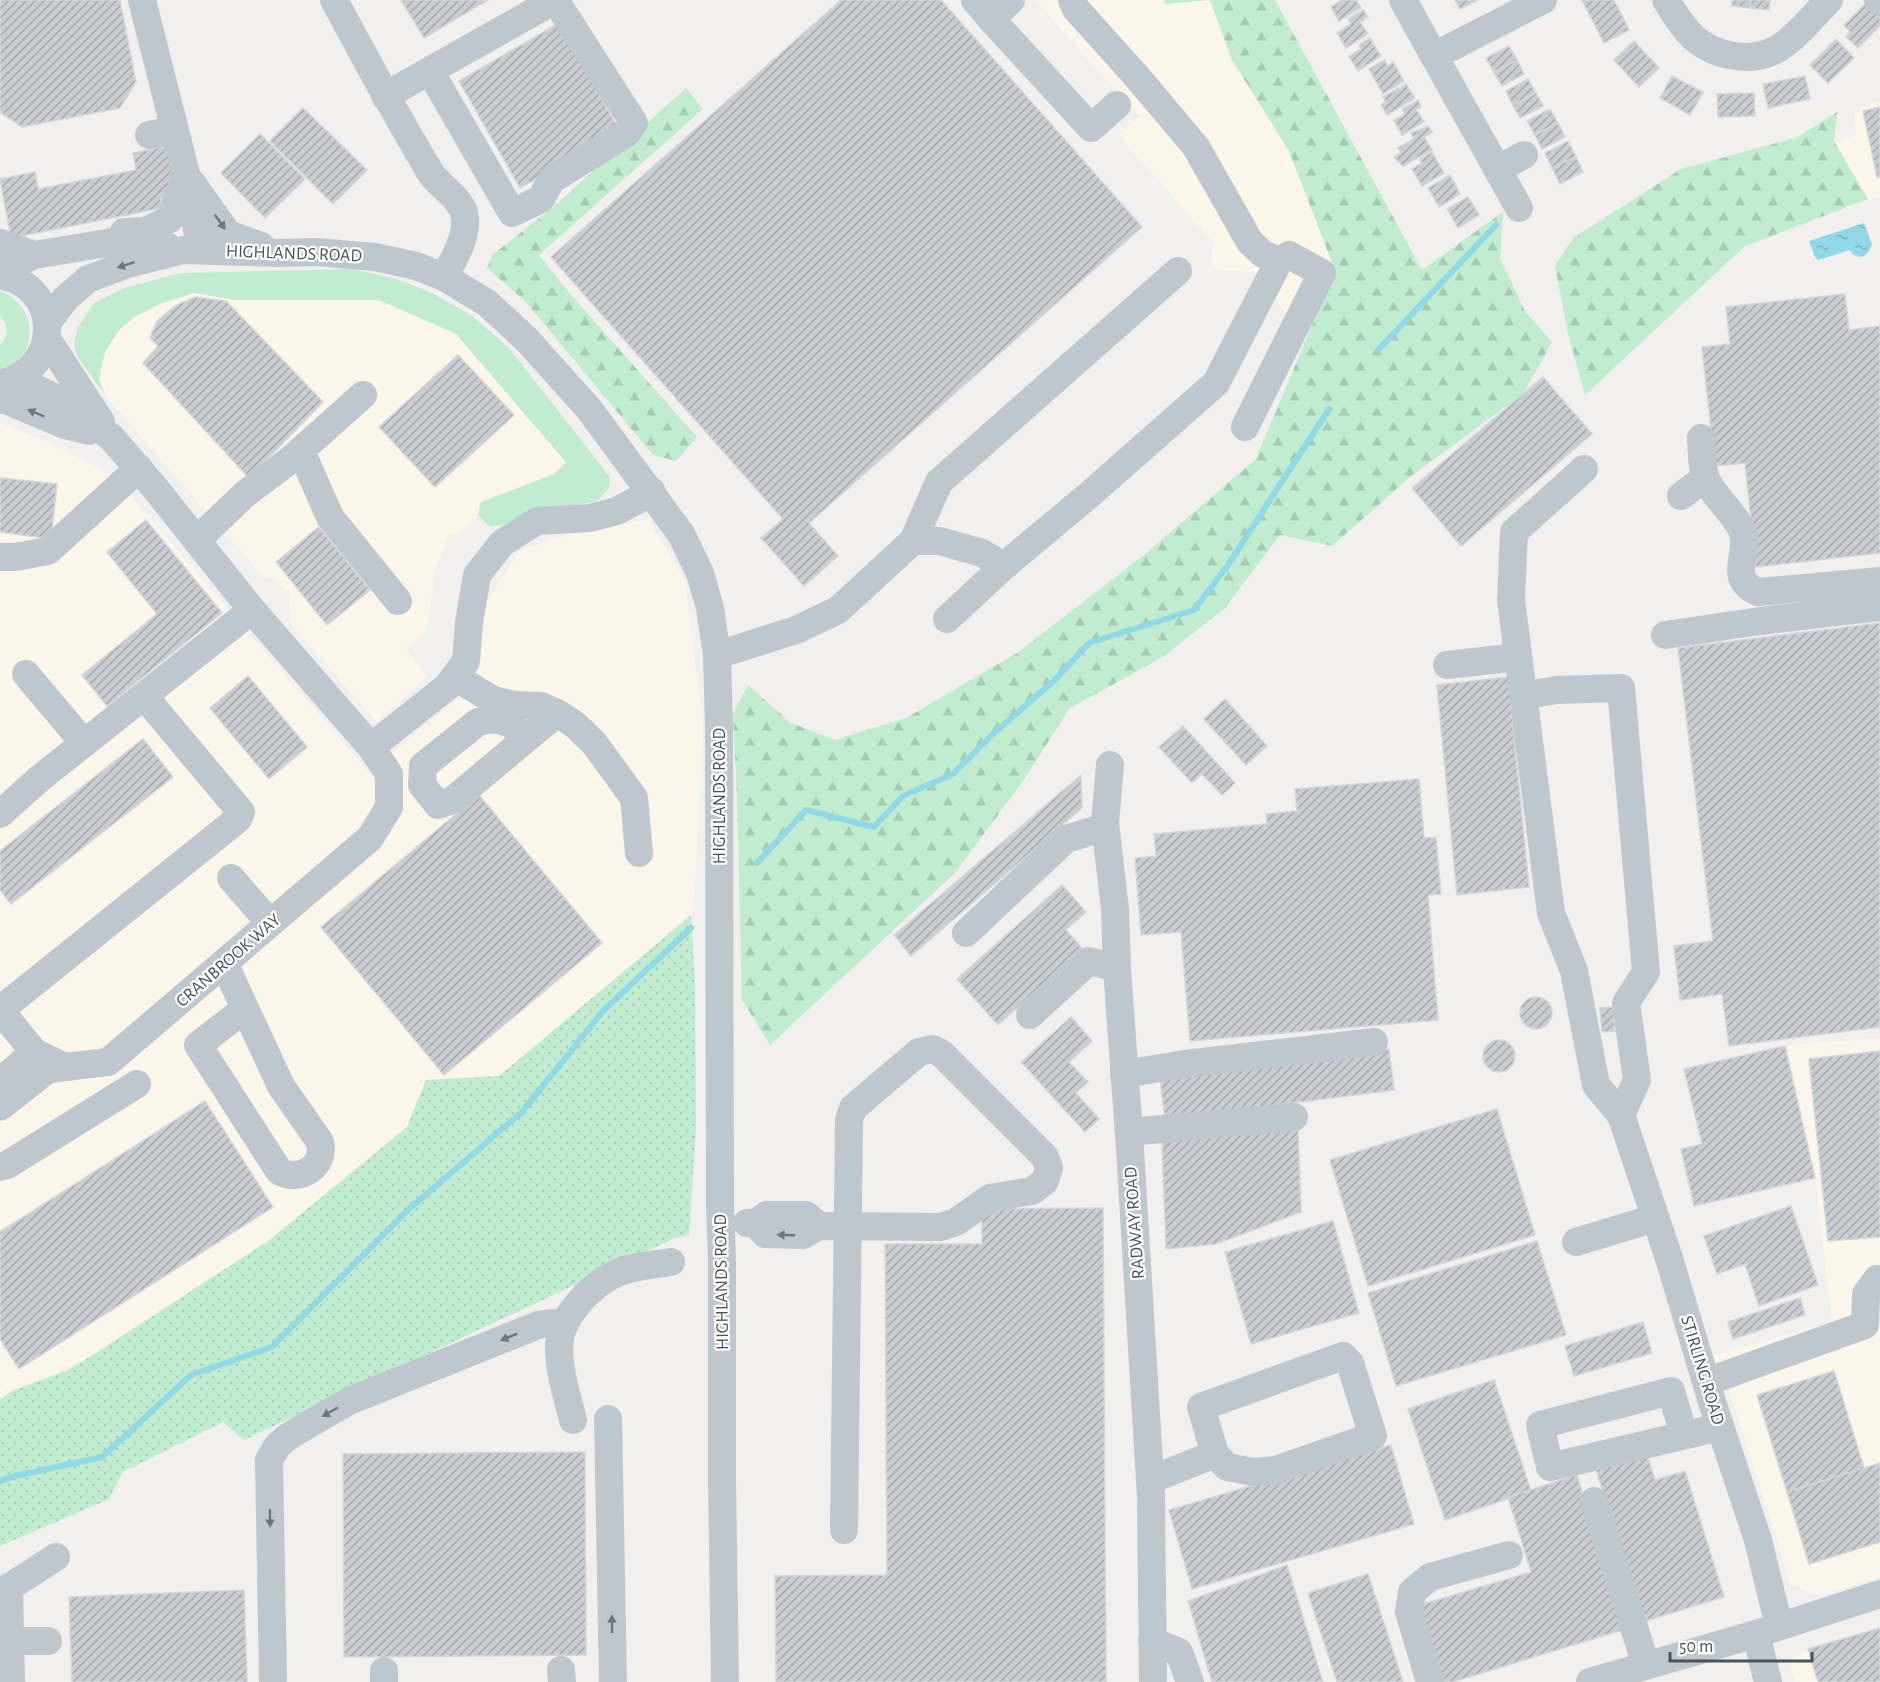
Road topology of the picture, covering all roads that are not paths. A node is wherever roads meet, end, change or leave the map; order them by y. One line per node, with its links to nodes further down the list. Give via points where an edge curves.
1 (142, 0): 16 (street, via 165,50 162,133)
2 (334, 0): 12 (street)
3 (555, 0): 11 (street); 11 (street, via 634,123 627,133 551,180 541,199 512,213)
4 (1072, 0): 25 (street, via 1196,147 1250,242)
5 (1403, 0): 10 (street)
6 (1543, 0): 10 (street)
7 (1666, 0): 8 (street, via 1694,38 1719,53 1751,58 1778,49)
8 (1829, 0)
9 (992, 6): 13 (street, via 1091,128)
10 (1434, 56): 15 (street)
11 (430, 71): 12 (street)
12 (385, 96): 20 (street, via 434,178 463,207 466,220)
13 (1118, 105)
14 (1524, 155): 15 (street)
15 (1498, 169): 17 (street)
16 (186, 174): 19 (street, via 170,219 145,231 95,237); 21 (street); 23 (street, one-way to 23, via 228,234)
17 (1519, 208)
18 (0, 243): 24 (street)
19 (84, 247): 21 (street, HIGHLANDS ROAD, via 112,242 156,243); 24 (street, HIGHLANDS ROAD)
20 (460, 248): 22 (street, via 428,251 380,239 344,239); 28 (street)
21 (192, 250): 23 (street, HIGHLANDS ROAD); 29 (street, HIGHLANDS ROAD, one-way to 29, via 129,264 88,279 65,299)
22 (316, 252): 23 (street, HIGHLANDS ROAD); 28 (street, HIGHLANDS ROAD, via 375,257 416,266)
23 (278, 253)
24 (34, 255): 27 (street, HIGHLANDS ROAD)
25 (1279, 261): 32 (street, via 1289,255 1322,273); 44 (street, via 1216,383)
26 (1178, 271): 42 (street, via 939,482)
27 (0, 273): 29 (street, via 35,294 43,308)
28 (444, 278): 39 (street, HIGHLANDS ROAD, via 487,303 527,340 589,409)
29 (47, 331): 30 (street, HIGHLANDS ROAD, via 42,353 34,365); 33 (street)
30 (3, 389): 33 (street, one-way to 30, via 56,398 28,385)
31 (363, 394): 35 (street)
32 (1245, 427)
33 (111, 437): 36 (street, CRANBROOK WAY)
34 (1701, 438): 38 (street)
35 (301, 451): 41 (street, via 245,494); 46 (street, via 330,517)
36 (139, 468): 41 (street, CRANBROOK WAY); 43 (street, via 48,551)
37 (1584, 469): 52 (street, via 1514,532 1511,600)
38 (1705, 478): 40 (street); 45 (street, via 1742,530 1745,541 1740,568 1749,588 1758,592)
39 (652, 492): 51 (street, HIGHLANDS ROAD, via 681,534 700,573); 55 (street, via 617,511 590,518 537,521 502,543 477,575 466,661)
40 (1681, 496)
41 (197, 540): 48 (street, CRANBROOK WAY)
42 (912, 541): 44 (street, via 940,541 982,553); 51 (street, via 838,610 796,630)
43 (0, 557)
44 (1004, 566): 49 (street)
45 (1880, 581)
46 (398, 601)
47 (1880, 607): 50 (street)
48 (252, 610): 56 (street); 61 (street, CRANBROOK WAY)
49 (947, 619)
50 (1665, 635)
51 (717, 656): 86 (street, HIGHLANDS ROAD)
52 (1518, 657): 53 (street); 57 (street)
53 (1447, 665)
54 (26, 674): 60 (street)
55 (455, 677): 58 (street, via 493,700 541,706); 61 (street)
56 (144, 696): 60 (street); 72 (street, via 240,812 238,819)
57 (1523, 696): 81 (street, via 1551,913 1575,971 1596,1085); 81 (street, via 1556,690 1621,688 1646,972 1626,1003 1636,1080)
58 (557, 713): 59 (street); 65 (street, via 594,743 634,798)
59 (525, 740)
60 (84, 743): 63 (street)
61 (371, 747): 67 (street, CRANBROOK WAY, via 389,774 389,807 370,838)
62 (1110, 765): 64 (street, RADWAY ROAD)
63 (0, 814)
64 (1105, 827): 68 (street, via 1066,839); 70 (street, RADWAY ROAD, via 1115,909)
65 (639, 853)
66 (231, 878): 67 (street)
67 (270, 923): 69 (street, CRANBROOK WAY)
68 (966, 933)
69 (224, 963): 71 (street); 76 (street, CRANBROOK WAY, via 108,1062)
70 (1117, 968): 73 (street, via 1089,961); 77 (street, RADWAY ROAD)
71 (245, 1009): 71 (street, via 281,1086 320,1142 319,1159 303,1174 286,1175 279,1171 198,1045)
72 (0, 1010): 75 (street)
73 (1030, 1015)
74 (1374, 1042): 77 (street)
75 (34, 1052): 76 (street); 78 (street)
76 (65, 1067): 80 (street, CRANBROOK WAY, via 47,1070)
77 (1124, 1074): 83 (street, RADWAY ROAD)
78 (0, 1082)
79 (137, 1084): 84 (street)
80 (0, 1107)
81 (1621, 1115): 85 (street, STIRLING ROAD)
82 (1294, 1117): 83 (street)
83 (1129, 1132): 98 (street, RADWAY ROAD)
84 (0, 1167)
85 (1655, 1218): 88 (street); 92 (street, STIRLING ROAD)
86 (720, 1223): 87 (street, via 755,1223 767,1215 806,1215 819,1226); 113 (street, HIGHLANDS ROAD)
87 (848, 1227): 87 (street, via 941,1227 956,1222 990,1198 1032,1191 1045,1181 1049,1168 1045,1157 942,1054 933,1049 919,1052 853,1108 849,1120); 100 (street)
88 (1576, 1242)
89 (672, 1262): 91 (street, via 618,1273 593,1289)
90 (1880, 1279): 92 (street, via 1866,1294 1865,1325)
91 (565, 1323): 94 (street, via 559,1345 561,1371); 111 (street, one-way to 111, via 538,1325 349,1401 278,1445 269,1460)
92 (1706, 1382): 95 (street, STIRLING ROAD)
93 (608, 1419): 112 (street, one-way to 93)
94 (573, 1420)
95 (1720, 1427): 96 (street); 105 (street, STIRLING ROAD, via 1758,1540)
96 (1684, 1435): 96 (street, via 1550,1467 1540,1425 1671,1391)
97 (1215, 1454): 97 (street, via 1201,1407 1343,1356 1350,1363 1373,1436 1276,1470 1253,1472 1227,1467); 98 (street)
98 (1150, 1480): 108 (street, RADWAY ROAD)
99 (1594, 1501): 109 (street)
100 (844, 1530)
101 (1509, 1555): 116 (street, via 1430,1577 1412,1592 1409,1612)
102 (56, 1557): 103 (street)
103 (5, 1590): 106 (street)
104 (1880, 1594): 105 (street)
105 (1768, 1630): 109 (street); 118 (street, STIRLING ROAD)
106 (11, 1641): 107 (street); 110 (street)
107 (48, 1641)
108 (1152, 1641): 114 (street, RADWAY ROAD); 115 (street, via 1179,1652)
109 (1646, 1665): 117 (street)
110 (11, 1682)
111 (273, 1682)
112 (613, 1682)
113 (725, 1682)
114 (1153, 1682)
115 (1190, 1682)
116 (1430, 1682)
117 (1590, 1682)
118 (1768, 1682)

